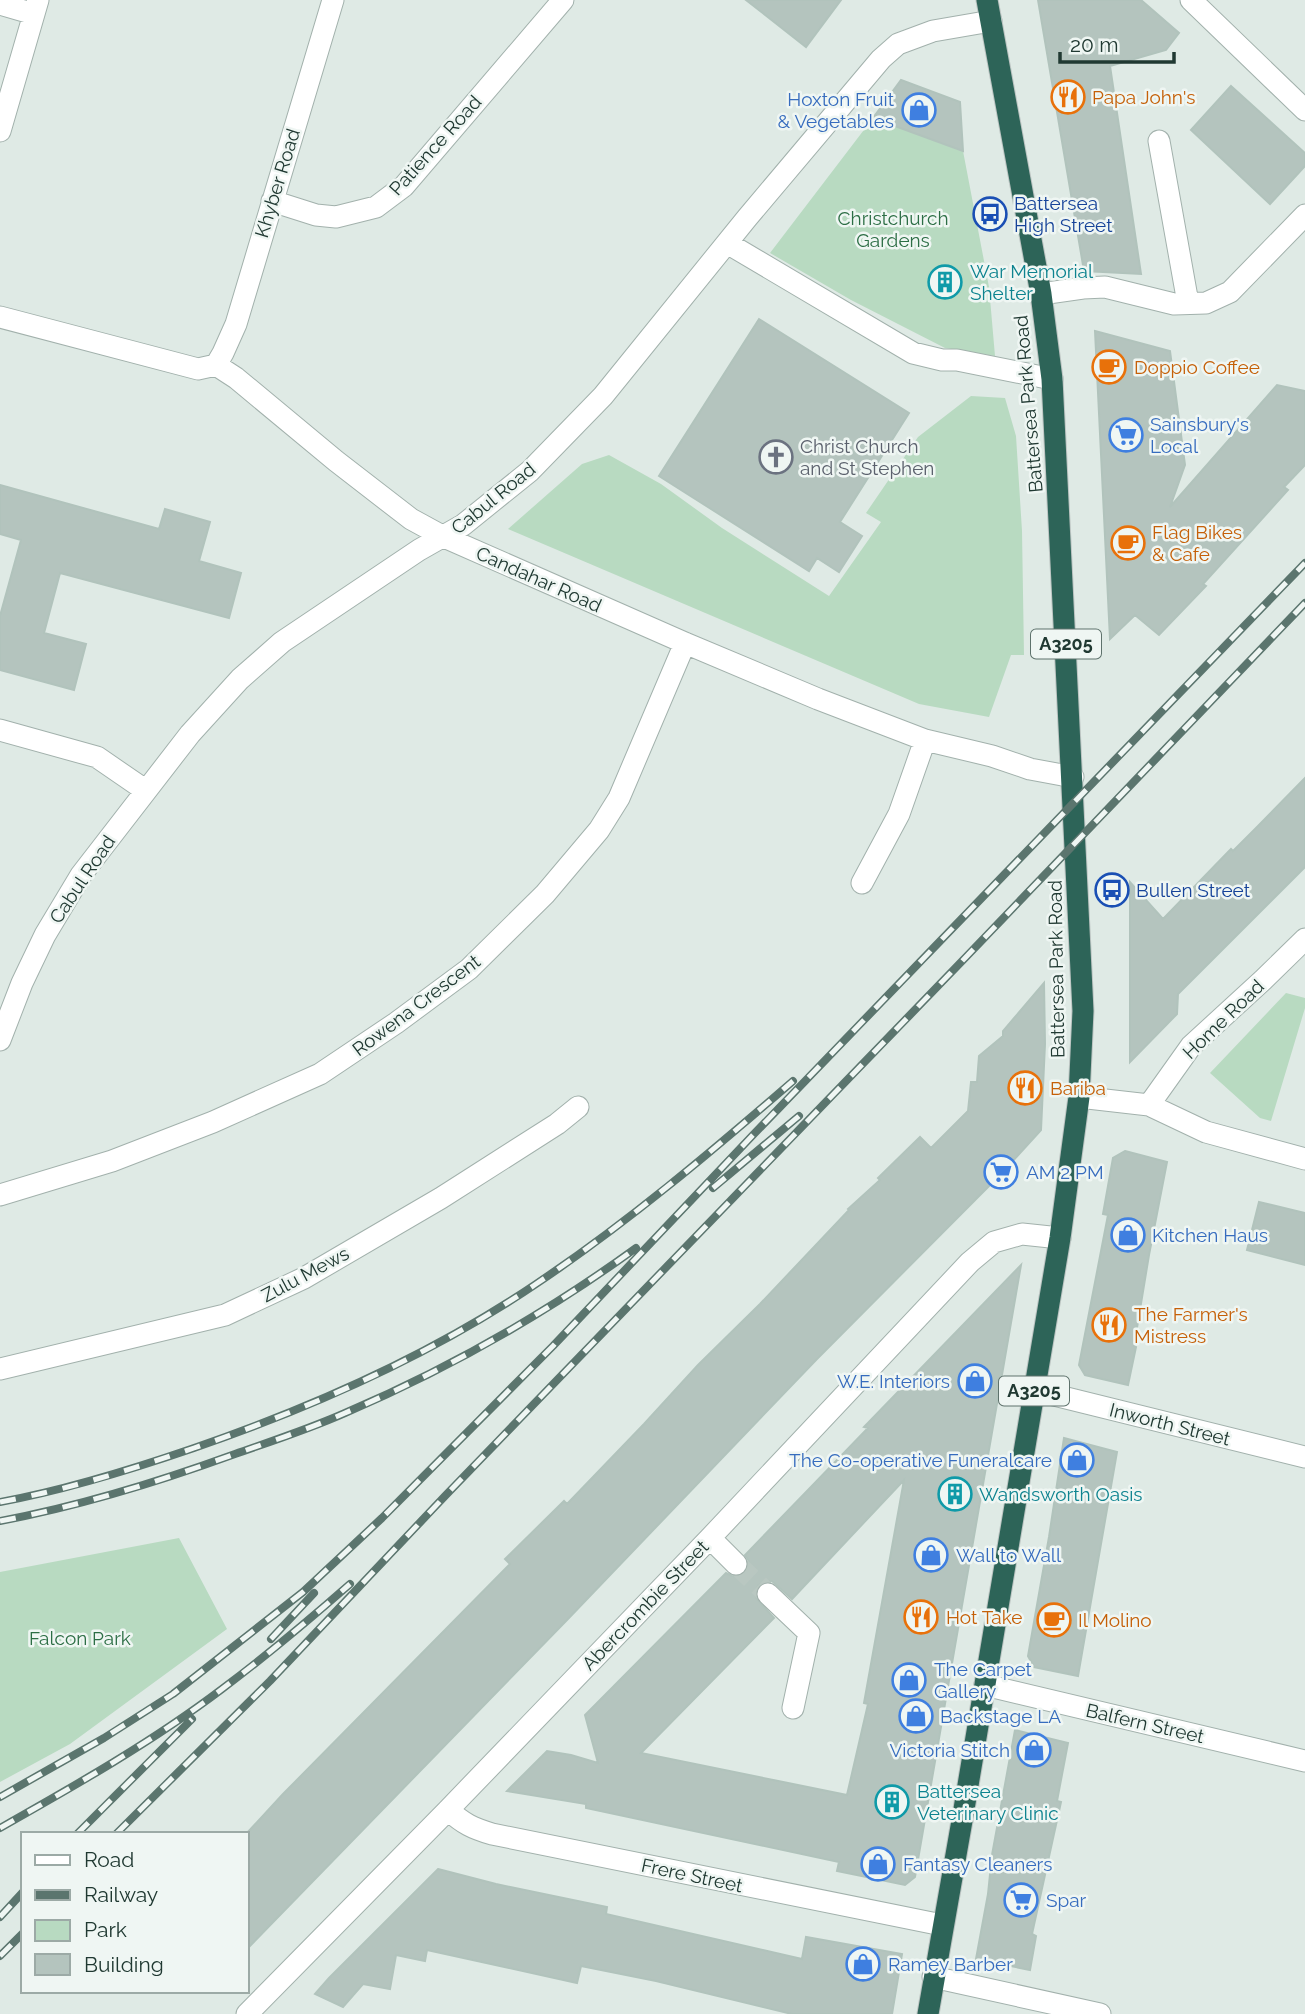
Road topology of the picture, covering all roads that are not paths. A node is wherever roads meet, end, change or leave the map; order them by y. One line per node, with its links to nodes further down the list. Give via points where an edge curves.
1 (333, 0): 10 (street, Khyber Road)
2 (563, 0): 10 (street, Patience Road, via 404,186 376,207 335,217)
3 (1191, 0): 7 (street)
4 (0, 4): 5 (street)
5 (36, 7): 8 (street)
6 (989, 10): 12 (street, Cabul Road, via 898,44); 13 (highway, Battersea Park Road / A3205)
7 (1305, 110)
8 (0, 131)
9 (1159, 141): 14 (street)
10 (272, 201): 16 (street, Khyber Road, via 236,324)
11 (1305, 215): 14 (street, via 1230,292 1206,303)
12 (727, 243): 17 (street, via 913,353); 18 (street, Cabul Road, via 603,396 530,471)
13 (1041, 295): 14 (street, via 1105,287 1174,304); 17 (highway, Battersea Park Road / A3205)
14 (1188, 303)
15 (0, 317): 16 (street, via 198,369)
16 (216, 365): 18 (street, Candahar Road, via 411,519)
17 (1052, 379): 22 (highway, Battersea Park Road / A3205)
18 (444, 537): 19 (street, Candahar Road); 23 (street, Cabul Road, via 282,642 240,679)
19 (685, 643): 21 (street, Candahar Road); 31 (street, Rowena Crescent, via 620,798 599,830 545,894 469,969 320,1074 112,1161)
20 (0, 730): 23 (street, via 97,757)
21 (925, 740): 22 (street, Candahar Road); 24 (street, via 899,814)
22 (1073, 777): 27 (highway, Battersea Park Road / A3205, via 1083,1011)
23 (145, 790): 26 (street, Cabul Road, via 80,875 45,935)
24 (862, 883)
25 (1305, 939): 28 (street, Home Road, via 1191,1046)
26 (0, 1040)
27 (1079, 1097): 28 (street); 32 (highway, Battersea Park Road / A3205)
28 (1149, 1105): 30 (street, via 1206,1132)
29 (578, 1107): 33 (street, Zulu Mews, via 418,1211 304,1278 225,1315)
30 (1305, 1158)
31 (0, 1195)
32 (1060, 1238): 34 (highway, Battersea Park Road / A3205); 36 (street, Abercrombie Street, via 1021,1234 994,1242 970,1262)
33 (0, 1369)
34 (1034, 1390): 35 (street, Inworth Street); 39 (highway, Battersea Park Road / A3205)
35 (1305, 1457)
36 (710, 1538): 37 (street); 42 (street, Abercrombie Street)
37 (736, 1564)
38 (768, 1594): 40 (street, via 809,1633)
39 (985, 1685): 41 (street, Balfern Street); 43 (highway, Battersea Park Road / A3205)
40 (793, 1708)
41 (1305, 1761)
42 (449, 1810): 43 (street, Frere Street, via 463,1823 492,1834); 45 (street, Abercrombie Street)
43 (942, 1925): 44 (highway, Battersea Park Road / A3205)
44 (933, 1977): 46 (highway, Battersea Park Road / A3205); 47 (street)
45 (247, 2014)
46 (928, 2014)
47 (1100, 2014)

